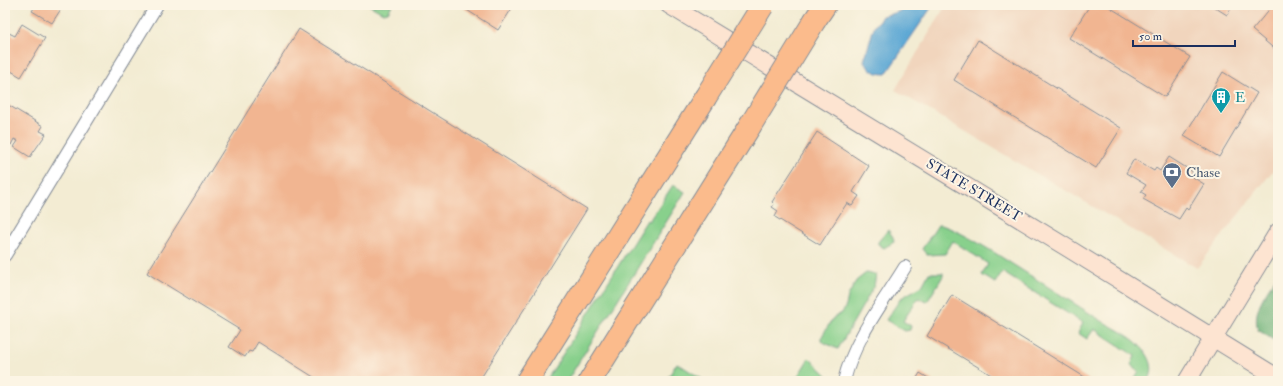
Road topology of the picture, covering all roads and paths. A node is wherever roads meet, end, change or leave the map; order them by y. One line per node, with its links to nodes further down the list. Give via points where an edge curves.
1 (157, 5): 6 (street)
2 (668, 5): 8 (main road, STATE STREET)
3 (763, 5): 10 (highway, bridge)
4 (820, 12): 11 (highway, bridge)
5 (1278, 232): 8 (main road)
6 (5, 255)
7 (905, 267): 12 (street, via 860,340)
8 (1213, 337): 9 (main road, STATE STREET); 13 (main road)
9 (1278, 378)
10 (527, 381)
11 (590, 381)
12 (844, 381)
13 (1187, 381)

